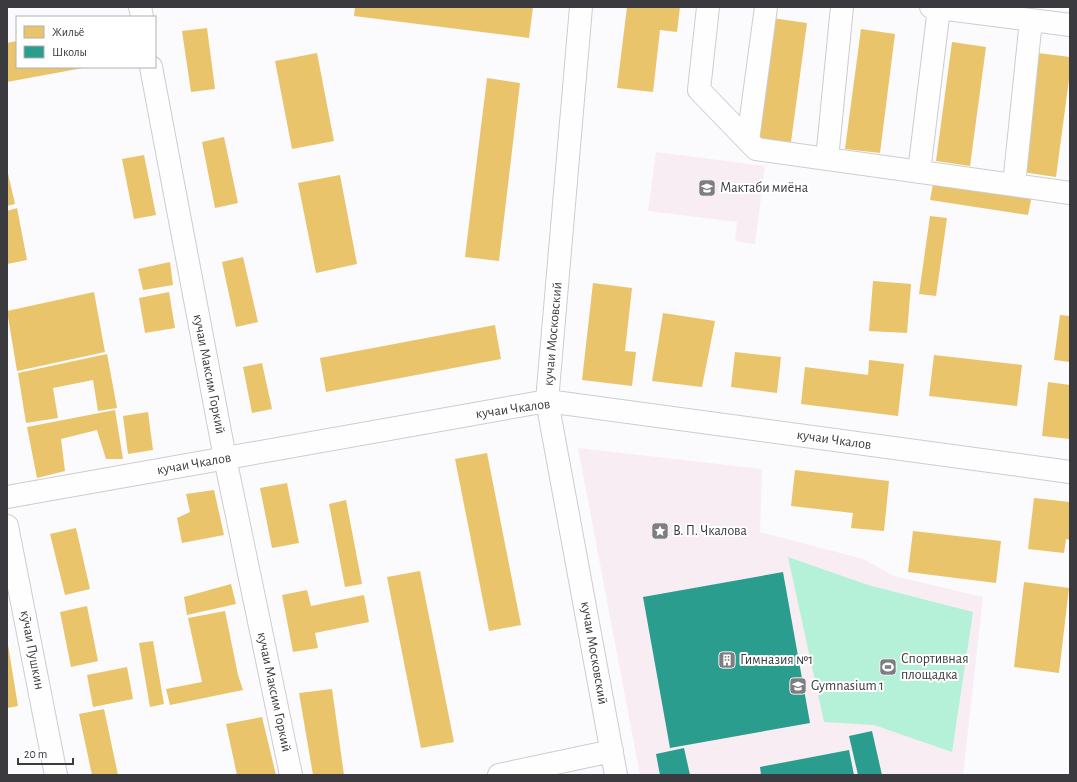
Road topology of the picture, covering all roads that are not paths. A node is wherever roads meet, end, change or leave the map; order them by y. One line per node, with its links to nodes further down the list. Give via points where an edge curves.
1 (582, 7): 14 (street, кучаи Московский)
2 (708, 7): 9 (street, via 699,90)
3 (766, 7): 9 (street)
4 (842, 7): 10 (street)
5 (935, 8): 6 (street); 11 (street)
6 (1031, 20): 7 (street); 12 (street)
7 (1070, 25)
8 (151, 68): 15 (street, кучаи Максим Горкий)
9 (748, 140): 10 (street, via 756,149)
10 (828, 159): 11 (street)
11 (920, 172): 12 (street)
12 (1014, 185): 13 (street)
13 (1070, 193)
14 (547, 401): 15 (street, кучаи Чкалов); 16 (street, кучаи Чкалов); 19 (street, кучаи Московский)
15 (225, 458): 17 (street, кучаи Чкалов); 21 (street, кучаи Максим Горкий)
16 (1070, 472)
17 (7, 497)
18 (7, 526): 20 (street, кӯчаи Пушкин)
19 (612, 751): 22 (street); 23 (street, кучаи Московский)
20 (56, 775)
21 (291, 775)
22 (499, 775)
23 (616, 775)

